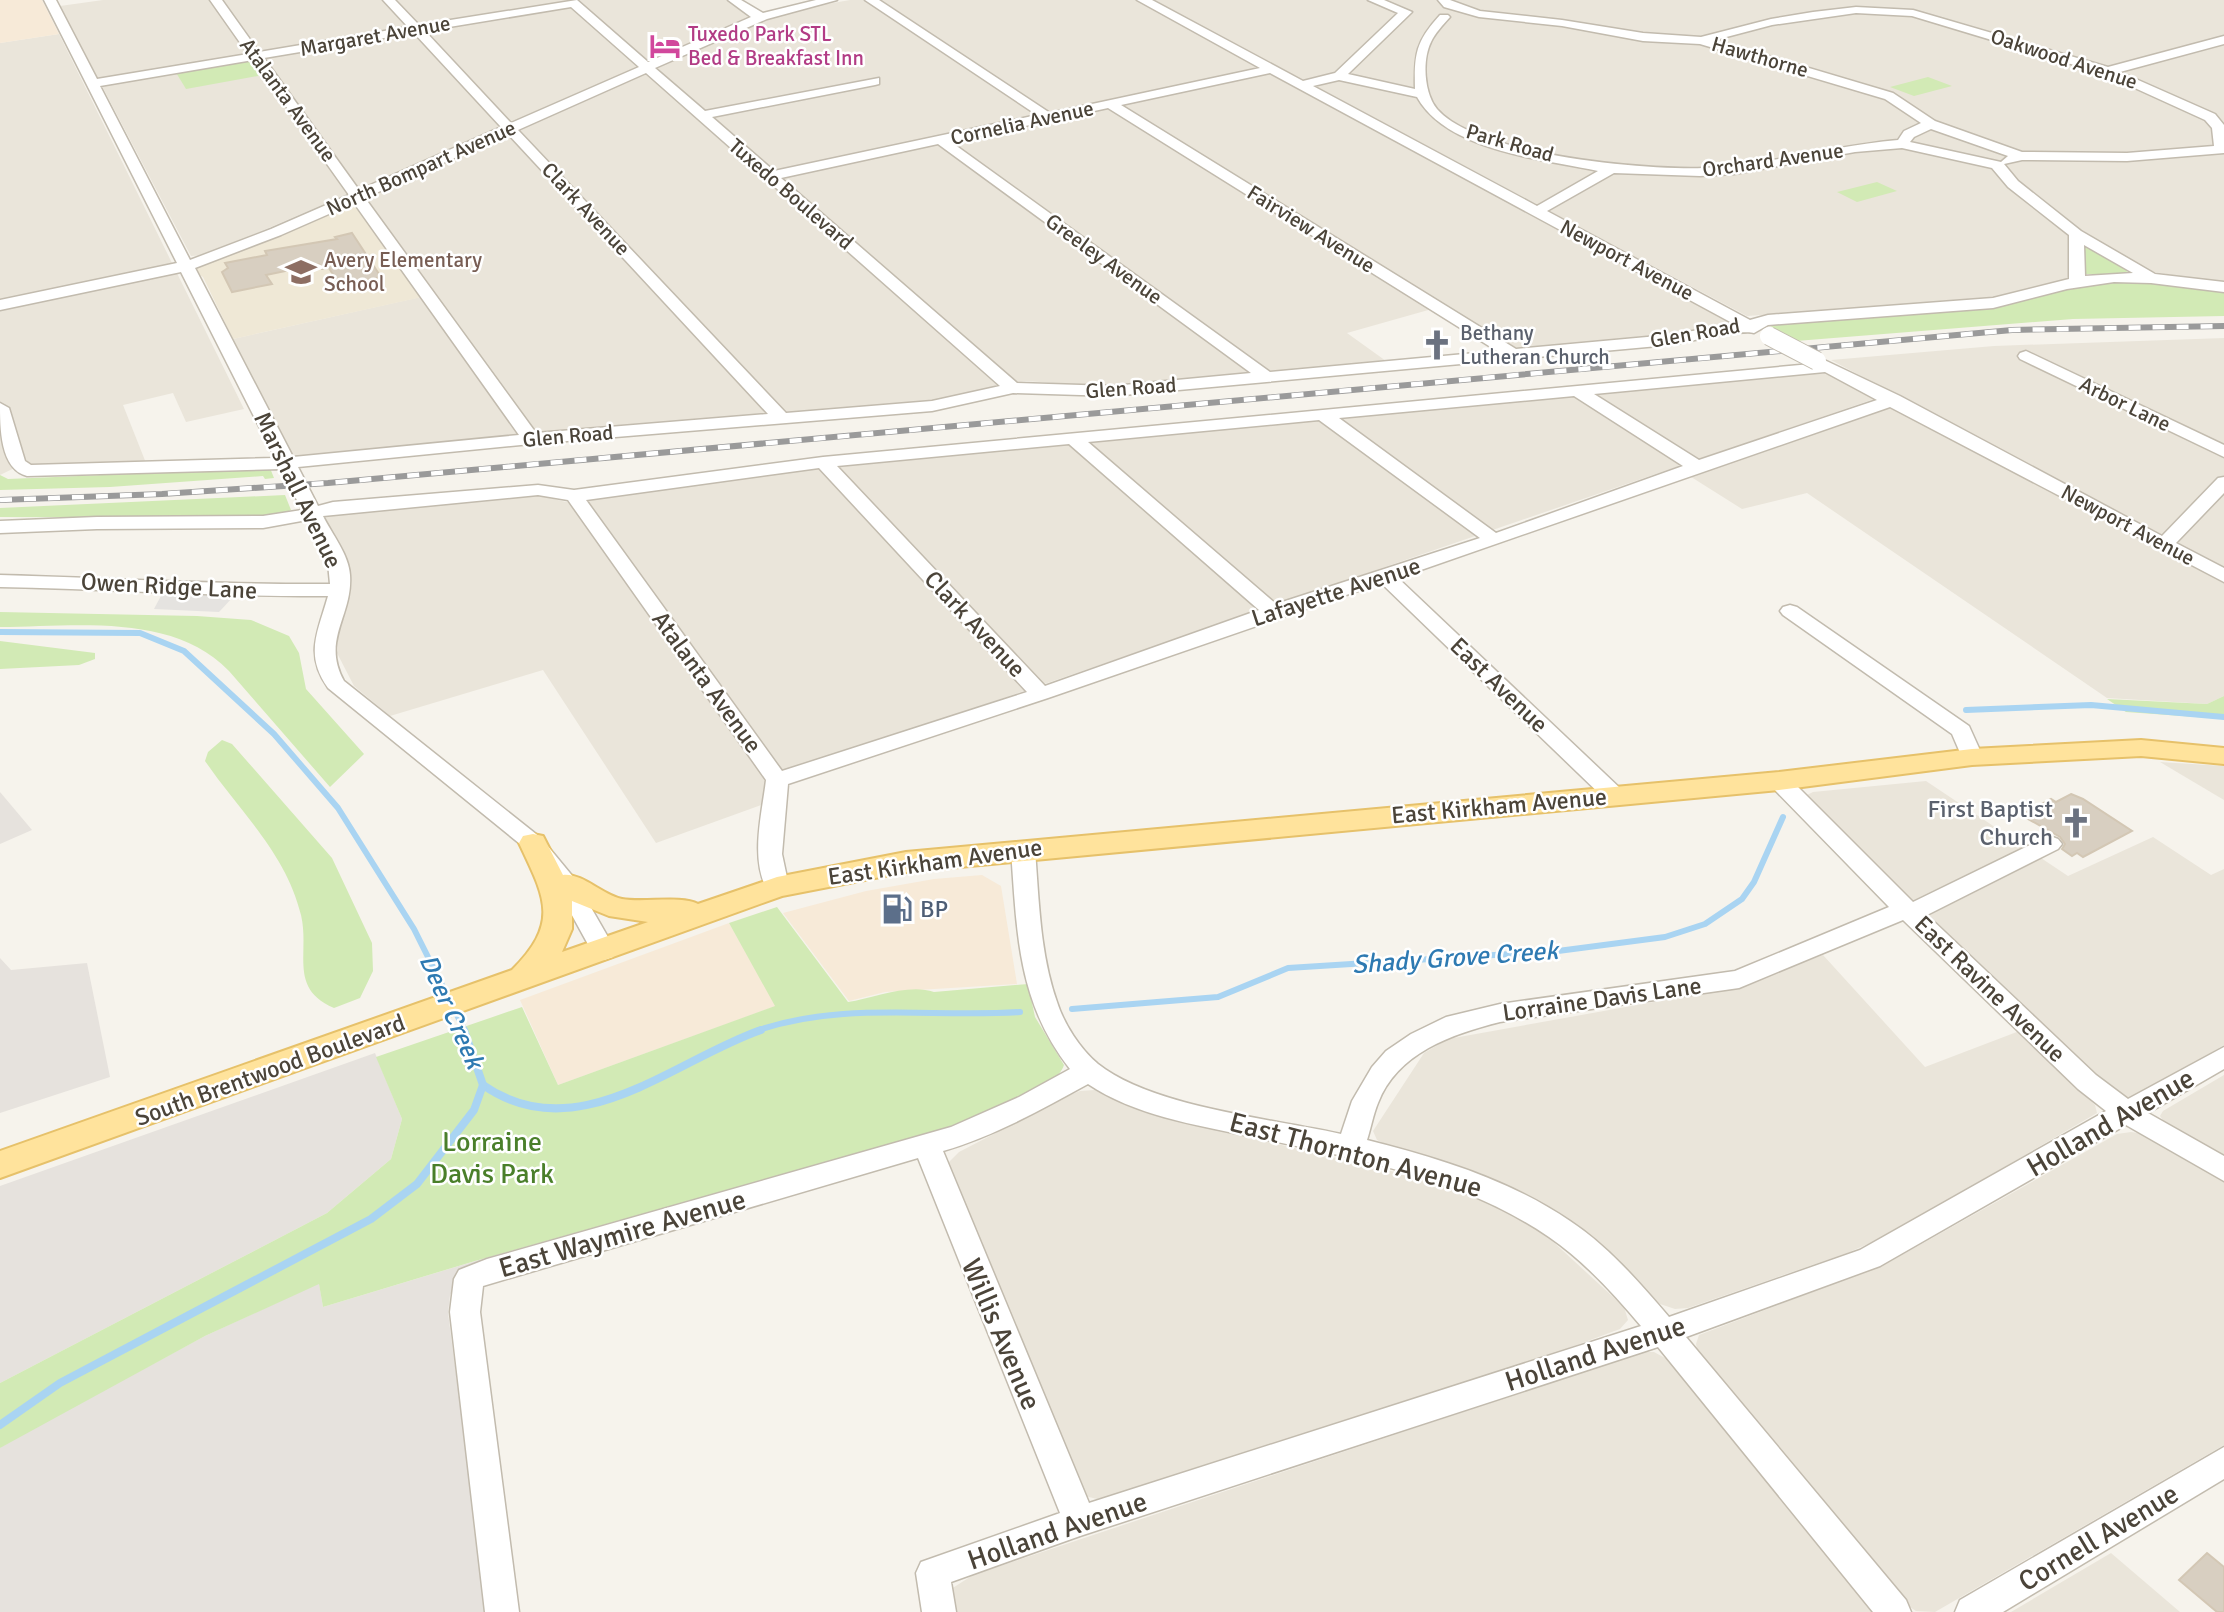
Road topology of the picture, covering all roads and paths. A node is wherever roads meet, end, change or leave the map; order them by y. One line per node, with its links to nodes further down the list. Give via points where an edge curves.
1 (50, 0): 29 (street, Marshall Avenue)
2 (216, 0): 23 (street, Atalanta Avenue)
3 (389, 0): 20 (street, Clark Avenue)
4 (734, 0): 19 (street)
5 (831, 0): 19 (street, North Bompart Avenue)
6 (871, 0): 35 (street)
7 (1143, 0): 25 (street, Newport Avenue)
8 (1374, 0): 17 (street)
9 (1384, 0): 10 (street)
10 (1397, 0)
11 (1444, 0): 18 (street, Hawthorne)
12 (1886, 0): 16 (street)
13 (1919, 0): 16 (street)
14 (571, 1): 20 (street, Margaret Avenue); 24 (street, Tuxedo Boulevard)
15 (1854, 5): 16 (street, via 1877,13); 21 (street)
16 (1909, 8): 26 (street, Oakwood Avenue)
17 (1425, 14): 18 (street); 27 (street); 31 (street, via 1420,52)
18 (1479, 14): 21 (street, Hawthorne)
19 (763, 16): 24 (street, North Bompart Avenue)
20 (417, 29): 23 (street, Margaret Avenue); 37 (street, Clark Avenue)
21 (1701, 40): 36 (street, Hawthorne, via 1889,96)
22 (2224, 40): 26 (street)
23 (256, 56): 29 (street, Margaret Avenue); 45 (street, Atalanta Avenue)
24 (646, 69): 33 (street, Tuxedo Boulevard); 37 (street, North Bompart Avenue)
25 (1273, 69): 30 (street, Newport Avenue); 32 (street, Cornelia Avenue)
26 (2108, 71): 34 (street, Oakwood Avenue)
27 (1339, 76): 30 (street); 31 (street)
28 (874, 81): 33 (street)
29 (94, 83): 48 (street, Marshall Avenue)
30 (1303, 85): 46 (street, Newport Avenue)
31 (1422, 94): 43 (street, Park Road, via 1434,113 1465,133)
32 (1110, 104): 35 (street, Cornelia Avenue); 55 (street, Fairview Avenue)
33 (701, 116): 44 (street, Tuxedo Boulevard)
34 (2217, 116): 40 (street)
35 (1048, 117): 38 (street, Cornelia Avenue)
36 (1930, 124): 39 (street, via 1909,134); 41 (street, Hawthorne)
37 (510, 128): 45 (street, North Bompart Avenue); 64 (street, Clark Avenue)
38 (940, 140): 44 (street, Cornelia Avenue); 58 (street, Greeley Avenue)
39 (1902, 144): 42 (street); 43 (street, Orchard Avenue, via 1734,170)
40 (2222, 149): 41 (street, via 2127,157)
41 (2021, 156): 42 (street)
42 (1997, 165): 47 (street, via 2013,184)
43 (1611, 169): 46 (street)
44 (771, 176): 59 (street, Tuxedo Boulevard)
45 (356, 196): 48 (street, North Bompart Avenue); 65 (street, Atalanta Avenue)
46 (1536, 212): 53 (street, Newport Avenue)
47 (2076, 234): 49 (street); 50 (street)
48 (187, 266): 52 (street, North Bompart Avenue); 69 (street, Marshall Avenue)
49 (2150, 277): 50 (street, Glen Road); 51 (street, Glen Road)
50 (2077, 282): 53 (street, Glen Road, via 1993,303)
51 (2224, 287)
52 (0, 304)
53 (1747, 324): 54 (street, Newport Avenue); 55 (street, Glen Road, via 1669,340)
54 (1769, 336): 57 (street, Newport Avenue, bridge)
55 (1513, 354): 58 (street, Glen Road)
56 (2026, 356): 67 (street, Arbor Lane)
57 (1824, 364): 60 (street, Glen Road); 61 (street, Newport Avenue)
58 (1267, 377): 59 (street, Glen Road, via 1113,391)
59 (1013, 388): 64 (street, Glen Road, via 932,406)
60 (1577, 391): 63 (street, Glen Road); 70 (street)
61 (1895, 400): 70 (street, Lafayette Avenue); 76 (street, Newport Avenue)
62 (0, 408): 69 (street, Glen Road, via 17,464 35,472)
63 (1323, 415): 66 (street, Glen Road); 75 (street)
64 (782, 419): 65 (street, Glen Road)
65 (531, 439): 69 (street, Glen Road)
66 (1074, 439): 68 (street, Glen Road); 82 (street)
67 (2224, 452)
68 (823, 462): 72 (street, Glen Road); 83 (street, Clark Avenue)
69 (285, 463): 73 (street, Marshall Avenue)
70 (1697, 467): 75 (street, Lafayette Avenue)
71 (2224, 482): 76 (street)
72 (574, 496): 73 (street, Glen Road, via 538,490); 86 (street, Atalanta Avenue)
73 (311, 513): 74 (street, Glen Road, via 280,522); 80 (street, Marshall Avenue, via 340,570)
74 (0, 527)
75 (1494, 540): 77 (street, Lafayette Avenue)
76 (2165, 544): 78 (street, Newport Avenue)
77 (1384, 575): 82 (street, Lafayette Avenue); 88 (street, East Avenue)
78 (2224, 576)
79 (0, 581): 80 (street, Owen Ridge Lane, via 234,591)
80 (338, 590): 89 (street, Marshall Avenue, via 324,648 335,684)
81 (1790, 611): 85 (street, via 1961,731)
82 (1273, 612): 83 (street, Lafayette Avenue)
83 (1041, 694): 86 (street, Lafayette Avenue)
84 (2224, 756): 85 (main road, East Kirkham Avenue, via 2141,748)
85 (1972, 757): 87 (main road, East Kirkham Avenue)
86 (777, 780): 93 (street, Atalanta Avenue, via 770,854)
87 (1779, 781): 88 (main road, East Kirkham Avenue); 95 (street, East Ravine Avenue)
88 (1614, 795): 91 (main road, East Kirkham Avenue)
89 (533, 843): 92 (street, Marshall Avenue); 97 (main road, via 554,885 560,925 537,966)
90 (2050, 844): 95 (street, Lorraine Davis Lane)
91 (1023, 850): 93 (main road, East Kirkham Avenue, via 906,862); 99 (street, East Thornton Avenue, via 1041,997 1053,1024)
92 (566, 884): 94 (main road, via 588,899 621,910 650,913); 96 (street, Marshall Avenue)
93 (777, 887): 94 (main road, South Brentwood Boulevard)
94 (717, 908): 96 (main road, South Brentwood Boulevard)
95 (1908, 911): 100 (street, East Ravine Avenue, via 2087,1082); 102 (street, Lorraine Davis Lane, via 1739,979 1500,1013 1455,1024 1420,1041 1381,1074 1365,1101)
96 (604, 951): 97 (main road, South Brentwood Boulevard)
97 (521, 980): 103 (main road, South Brentwood Boulevard)
98 (2224, 1057): 100 (street, Holland Avenue)
99 (1088, 1070): 101 (street, East Waymire Avenue, via 995,1121); 102 (street, East Thornton Avenue, via 1126,1092 1161,1104)
100 (2127, 1113): 104 (street, East Ravine Avenue); 105 (street, Holland Avenue, via 1870,1258)
101 (927, 1146): 107 (street, Willis Avenue); 108 (street, East Waymire Avenue, via 469,1279 465,1312)
102 (1351, 1148): 105 (street, East Thornton Avenue, via 1501,1193 1562,1231 1615,1279)
103 (0, 1165)
104 (2224, 1170)
105 (1663, 1332): 107 (street, Holland Avenue); 110 (street, East Thornton Avenue)
106 (2224, 1462): 111 (street, Cornell Avenue)
107 (1080, 1521): 109 (street, Holland Avenue, via 933,1573)
108 (502, 1612)
109 (939, 1612)
110 (1894, 1612)
111 (1972, 1612)

